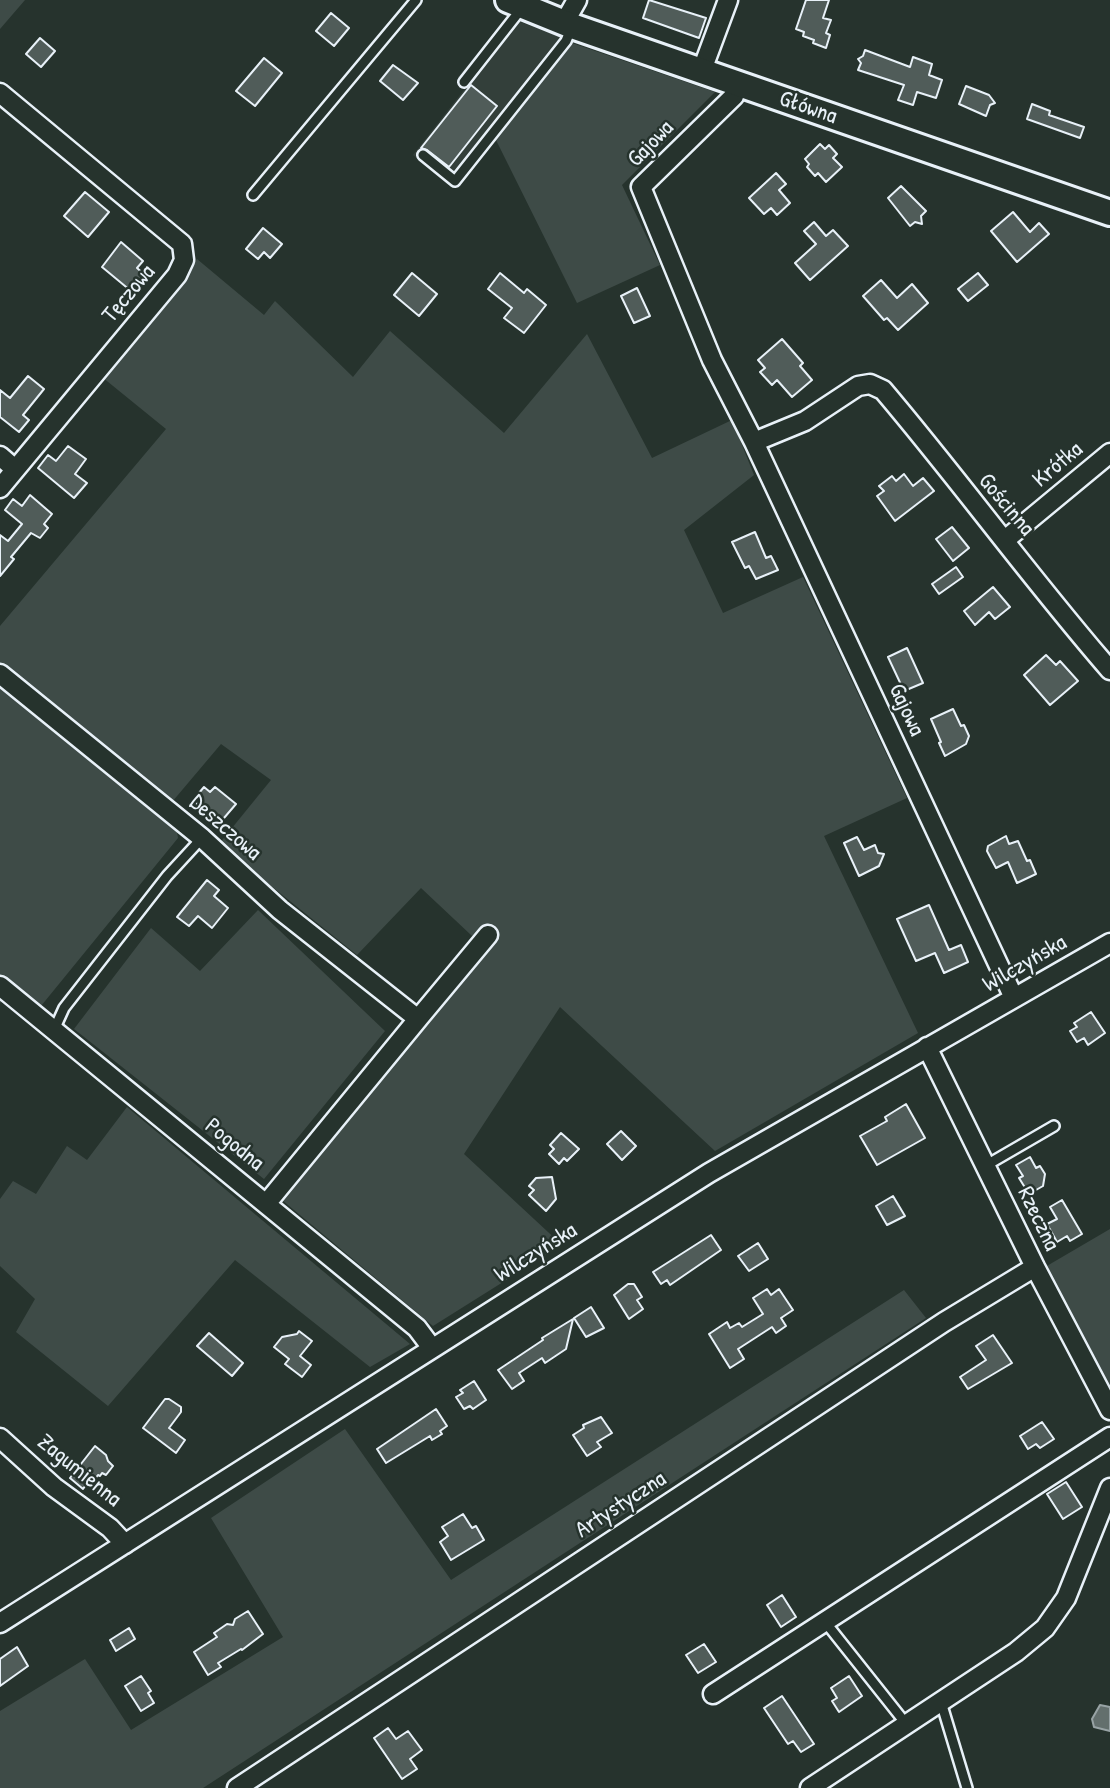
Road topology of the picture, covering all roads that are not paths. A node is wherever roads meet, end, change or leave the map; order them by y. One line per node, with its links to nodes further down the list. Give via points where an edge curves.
1 (416, 0): 11 (lane)
2 (577, 0): 5 (street)
3 (728, 0): 6 (street)
4 (515, 3): 5 (street, Główna); 7 (lane, via 519,15)
5 (568, 24): 6 (street, Główna); 10 (lane, via 566,41 455,181)
6 (702, 71): 8 (street, Główna)
7 (464, 82)
8 (738, 83): 12 (street, Główna); 13 (street, Gajowa, via 734,96 641,187 712,360)
9 (0, 93): 16 (street, Tęczowa, via 182,244 184,260 177,275)
10 (423, 156)
11 (253, 195)
12 (1108, 207)
13 (754, 442): 18 (street, Gościnna, via 805,421 858,386 870,384 883,390); 25 (street, Gajowa)
14 (1110, 453): 18 (street, Krótka)
15 (0, 456): 16 (street)
16 (15, 469): 17 (street, Tęczowa)
17 (0, 488)
18 (1005, 540): 19 (street, Gościnna, via 1057,610)
19 (1110, 670)
20 (0, 674): 21 (street, Deszczowa)
21 (202, 838): 26 (street, Deszczowa, via 280,910); 27 (lane, via 64,1008)
22 (488, 935): 26 (street)
23 (1110, 943): 25 (street, Wilczyńska)
24 (0, 986): 27 (street, Pogodna)
25 (1014, 998): 28 (street, Wilczyńska)
26 (418, 1019): 31 (street)
27 (54, 1030): 31 (street, Pogodna)
28 (928, 1047): 30 (street, Rzeczna); 33 (street, Wilczyńska, via 709,1173)
29 (1055, 1126): 30 (lane)
30 (985, 1166): 32 (street, Rzeczna)
31 (266, 1204): 33 (street, Pogodna, via 416,1328)
32 (1035, 1267): 34 (street, Rzeczna); 44 (street, Artystyczna, via 944,1322)
33 (432, 1348): 38 (street, Wilczyńska)
34 (1110, 1410)
35 (1110, 1437): 40 (street)
36 (0, 1438): 38 (street, Zagumienna)
37 (1110, 1488): 42 (street, via 1057,1613 1032,1641)
38 (125, 1544): 39 (street, Wilczyńska)
39 (0, 1623)
40 (826, 1623): 41 (street); 43 (lane)
41 (713, 1694)
42 (941, 1702): 43 (street); 46 (lane)
43 (907, 1725): 45 (street)
44 (237, 1788)
45 (810, 1788)
46 (967, 1788)

